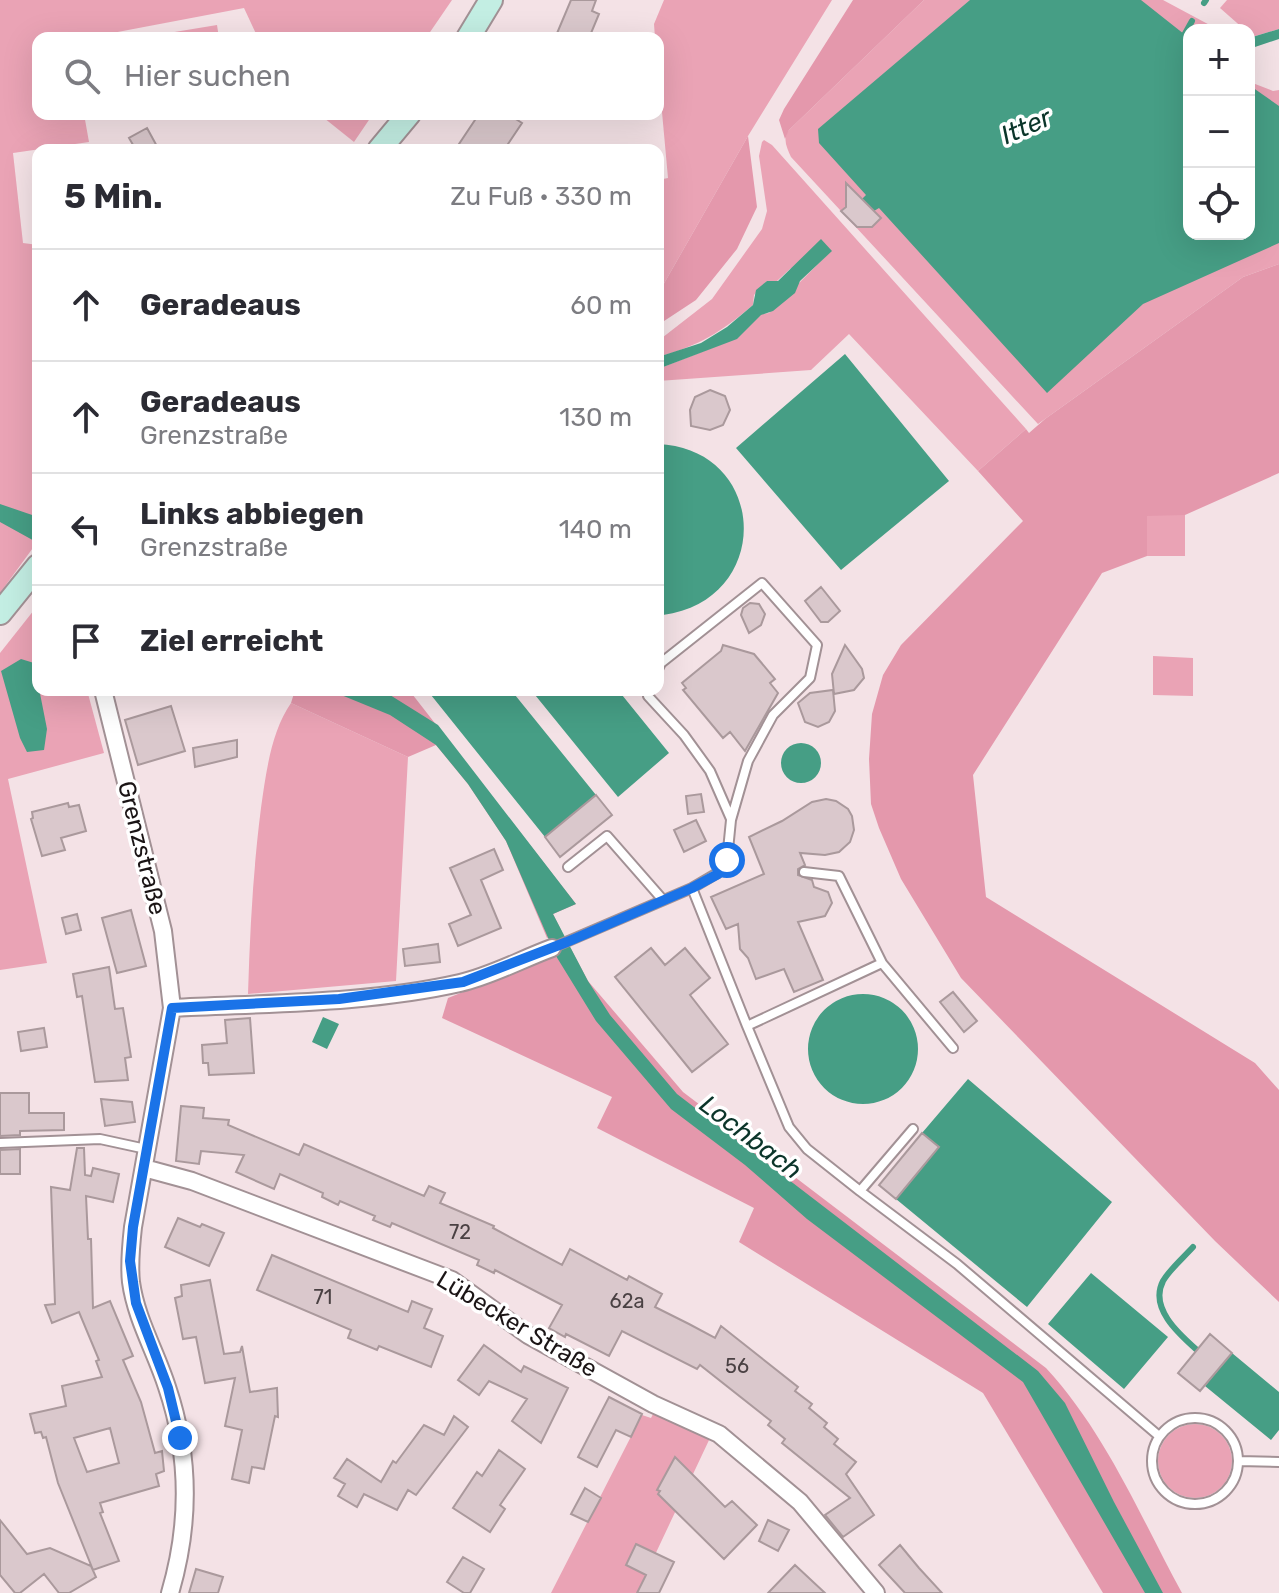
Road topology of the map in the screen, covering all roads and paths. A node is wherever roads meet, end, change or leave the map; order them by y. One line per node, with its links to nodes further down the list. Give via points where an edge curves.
1 (491, 0): 2 (main road)
2 (472, 32)
3 (404, 120): 4 (main road)
4 (384, 144)
5 (32, 573): 6 (main road)
6 (0, 613)
7 (664, 661): 10 (lane, via 762,583 817,645 810,678 773,715 748,761)
8 (104, 696): 17 (street, Grenzstraße, via 163,931)
9 (651, 696): 10 (lane, via 710,771)
10 (731, 820): 13 (lane, via 721,871)
11 (568, 867): 14 (lane, via 607,836)
12 (804, 872): 16 (lane, via 839,876)
13 (692, 888): 14 (lane); 18 (lane)
14 (663, 900): 15 (lane)
15 (559, 945): 17 (street, via 463,982 413,991)
16 (882, 963): 18 (lane); 19 (lane)
17 (172, 1008): 22 (street, Grenzstraße)
18 (747, 1026): 24 (lane, via 789,1127 807,1149)
19 (953, 1048)
20 (913, 1129): 24 (lane)
21 (0, 1143): 22 (lane, via 100,1139)
22 (148, 1149): 23 (street, Grenzstraße)
23 (144, 1168): 28 (street, Lübecker Straße, via 192,1181 452,1280 528,1335 719,1434 800,1502); 29 (street, Grenzstraße, via 133,1227 131,1283 168,1388 186,1478 180,1558)
24 (860, 1191): 25 (lane, via 957,1264)
25 (1159, 1436): 26 (lane, via 1181,1420 1208,1420 1230,1435); 26 (lane, via 1153,1448 1153,1475 1169,1497 1182,1503 1209,1503 1221,1497 1237,1475)
26 (1239, 1461): 27 (lane)
27 (1279, 1462)
28 (867, 1590)
29 (170, 1593)

